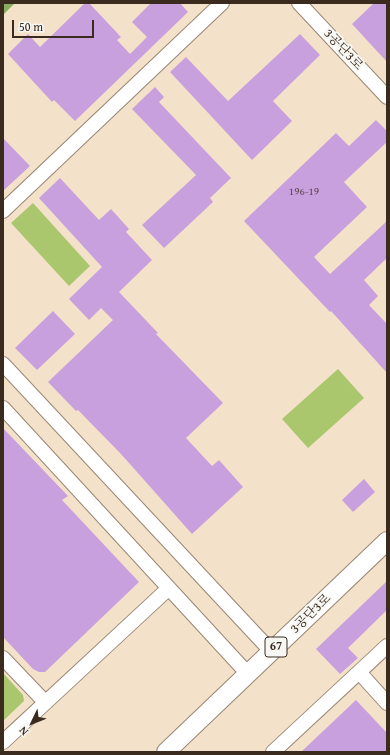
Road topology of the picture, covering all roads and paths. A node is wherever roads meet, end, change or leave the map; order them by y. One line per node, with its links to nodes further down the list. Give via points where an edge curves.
1 (222, 3): 4 (street)
2 (299, 3): 3 (street, 3공단3로)
3 (387, 97)
4 (3, 212)
5 (3, 364): 10 (street)
6 (3, 408): 8 (street)
7 (387, 541): 10 (main road, 3공단3로 / 67)
8 (169, 588): 13 (street); 14 (street)
9 (387, 646): 12 (street)
10 (272, 652): 13 (main road, 3공단3로 / 67)
11 (3, 658): 14 (street)
12 (359, 672): 15 (street); 18 (street)
13 (248, 674): 17 (main road, 3공단3로 / 67)
14 (45, 702): 16 (street)
15 (387, 703)
16 (3, 742)
17 (166, 752)
18 (273, 752)

